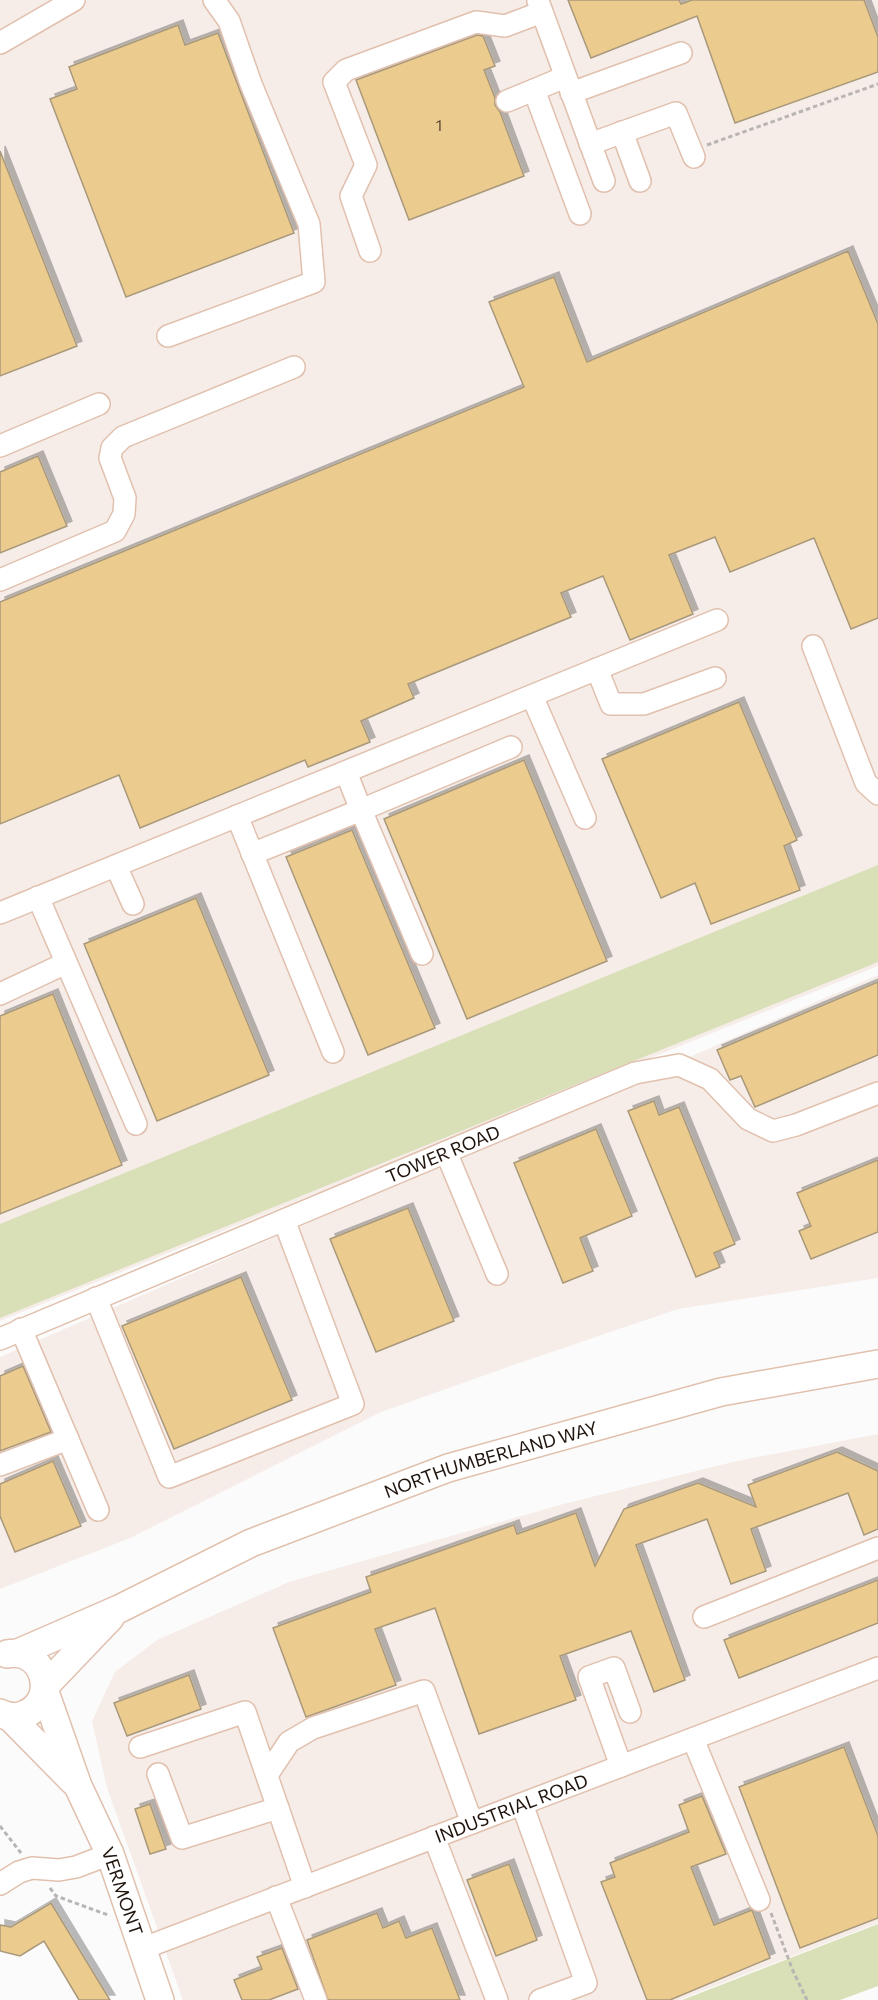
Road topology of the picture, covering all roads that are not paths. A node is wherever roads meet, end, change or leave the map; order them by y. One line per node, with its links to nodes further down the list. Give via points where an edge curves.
1 (214, 0): 16 (street, via 229,21 309,224 314,282)
2 (69, 1): 4 (street)
3 (540, 6): 6 (street); 15 (street, via 505,26 476,22 346,70 334,82 366,165 351,196)
4 (0, 43)
5 (681, 53): 6 (street)
6 (568, 85): 7 (street); 10 (street)
7 (534, 90): 8 (street); 14 (street)
8 (507, 101)
9 (622, 132): 10 (street); 11 (street, via 676,112); 13 (street)
10 (590, 144): 12 (street)
11 (693, 154)
12 (603, 181)
13 (640, 181)
14 (580, 214)
15 (370, 251)
16 (168, 336)
17 (294, 367): 20 (street, via 123,437 112,448 110,458 125,498 124,514 116,531)
18 (99, 404): 19 (street)
19 (0, 446)
20 (0, 580)
21 (717, 620): 23 (street)
22 (813, 646): 28 (street, via 866,783)
23 (597, 669): 24 (street, via 611,704 644,704); 25 (street)
24 (715, 678)
25 (532, 696): 27 (street); 31 (street)
26 (511, 747): 29 (street)
27 (345, 772): 29 (street); 30 (street)
28 (878, 794)
29 (361, 810): 32 (street); 37 (street)
30 (237, 816): 32 (street); 33 (street)
31 (585, 818)
32 (252, 854): 40 (street)
33 (116, 866): 34 (street); 35 (street)
34 (38, 897): 36 (street); 38 (street)
35 (133, 904)
36 (0, 913)
37 (422, 954)
38 (66, 963): 39 (street); 42 (street)
39 (0, 994)
40 (333, 1052)
41 (878, 1093): 43 (street, TOWER ROAD, via 773,1131 748,1119 710,1079 679,1065 635,1073)
42 (136, 1124)
43 (446, 1152): 44 (street, TOWER ROAD); 45 (street)
44 (284, 1220): 46 (street, TOWER ROAD); 46 (street, via 353,1404 170,1477)
45 (497, 1274)
46 (96, 1298): 47 (street, TOWER ROAD)
47 (21, 1329): 48 (street, TOWER ROAD); 50 (street)
48 (0, 1339)
49 (878, 1364): 54 (main road, NORTHUMBERLAND WAY, via 721,1392 448,1468 251,1544)
50 (68, 1438): 51 (street); 52 (street)
51 (0, 1466)
52 (98, 1510)
53 (878, 1548): 55 (street)
54 (119, 1609): 56 (main road, NORTHUMBERLAND WAY); 58 (main road, NORTHUMBERLAND WAY)
55 (704, 1617)
56 (7, 1651): 58 (main road, VERMONT, via 26,1656 40,1668)
57 (877, 1672): 61 (street, INDUSTRIAL ROAD)
58 (45, 1689): 60 (main road, NORTHUMBERLAND WAY, via 35,1708 19,1717); 66 (main road, VERMONT)
59 (630, 1712): 63 (street, via 614,1668 588,1677)
60 (3, 1716): 66 (main road, VERMONT)
61 (693, 1739): 63 (street, INDUSTRIAL ROAD); 75 (street)
62 (140, 1747): 65 (street, via 245,1712)
63 (621, 1766): 67 (street, INDUSTRIAL ROAD)
64 (158, 1774): 68 (street, via 182,1838)
65 (267, 1775): 68 (street); 69 (street, via 289,1742 313,1728 424,1691)
66 (78, 1786): 71 (main road, VERMONT)
67 (522, 1804): 69 (street, INDUSTRIAL ROAD); 80 (street, via 586,1983)
68 (278, 1808): 73 (street)
69 (472, 1823): 70 (street, INDUSTRIAL ROAD)
70 (434, 1837): 73 (street, INDUSTRIAL ROAD); 79 (street)
71 (110, 1854): 72 (street, via 76,1867 32,1868); 76 (main road, VERMONT)
72 (0, 1884)
73 (305, 1887): 74 (street, INDUSTRIAL ROAD)
74 (276, 1898): 76 (street, INDUSTRIAL ROAD); 78 (street)
75 (759, 1900)
76 (144, 1948): 77 (main road, VERMONT)
77 (160, 2000)
78 (316, 2000)
79 (498, 2000)
80 (540, 2000)

